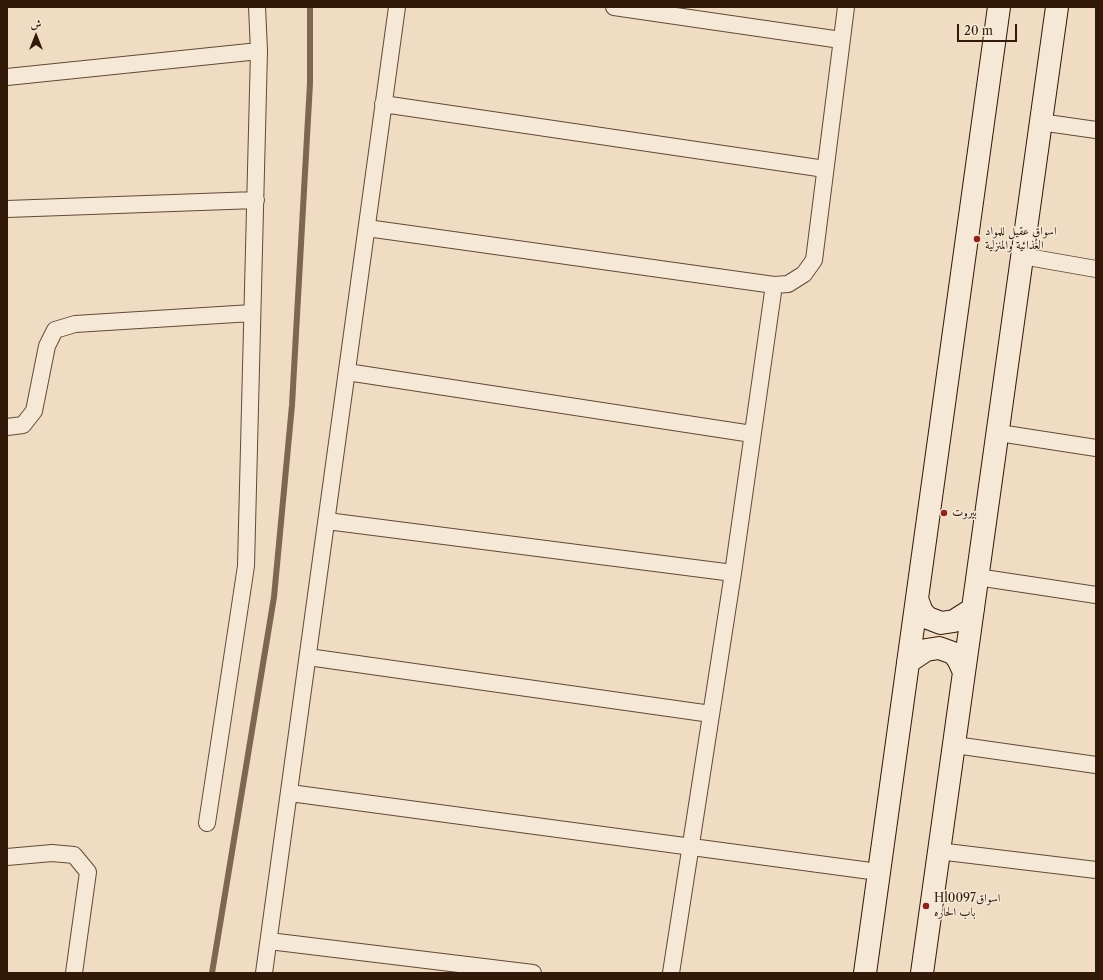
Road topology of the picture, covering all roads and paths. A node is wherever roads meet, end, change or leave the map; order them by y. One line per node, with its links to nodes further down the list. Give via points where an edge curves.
1 (257, 7): 8 (street)
2 (397, 7): 10 (street)
3 (614, 7): 7 (street)
4 (846, 7): 7 (street)
5 (1000, 7): 30 (main road)
6 (1057, 7): 11 (main road)
7 (841, 40): 13 (street)
8 (259, 51): 9 (street); 14 (street)
9 (7, 77)
10 (384, 104): 13 (street); 16 (street)
11 (1040, 122): 12 (street); 17 (main road)
12 (1096, 130)
13 (825, 169): 19 (street, via 814,260 804,274 788,284)
14 (256, 200): 15 (street); 20 (street)
15 (7, 209)
16 (367, 228): 19 (street); 21 (street)
17 (1022, 256): 18 (street); 23 (main road)
18 (1096, 269)
19 (774, 285): 24 (street)
20 (252, 312): 22 (street, via 75,324 55,330 47,346 34,411 23,425); 39 (street, via 246,566)
21 (347, 372): 24 (street); 26 (street)
22 (7, 427)
23 (999, 433): 25 (street); 28 (main road)
24 (752, 434): 27 (street)
25 (1096, 448)
26 (327, 521): 27 (street); 32 (street)
27 (733, 573): 35 (street)
28 (978, 577): 29 (street); 31 (main road)
29 (1096, 595)
30 (917, 599): 31 (main road, via 922,612 928,618 941,623 954,621); 33 (main road)
31 (973, 609): 34 (main road)
32 (308, 657): 35 (street); 38 (street)
33 (908, 662): 34 (main road, via 926,650 939,648 952,653); 44 (main road)
34 (964, 672): 36 (main road)
35 (711, 714): 40 (street)
36 (954, 745): 37 (street); 41 (main road)
37 (1096, 765)
38 (290, 793): 40 (street); 45 (street)
39 (206, 823)
40 (690, 848): 44 (street); 49 (street)
41 (938, 851): 43 (street); 51 (main road)
42 (7, 857): 46 (street, via 52,853 74,856 88,872)
43 (1096, 870)
44 (878, 872): 50 (main road)
45 (268, 941): 47 (street); 48 (street)
46 (74, 973)
47 (264, 973)
48 (533, 973)
49 (671, 973)
50 (865, 973)
51 (922, 973)

